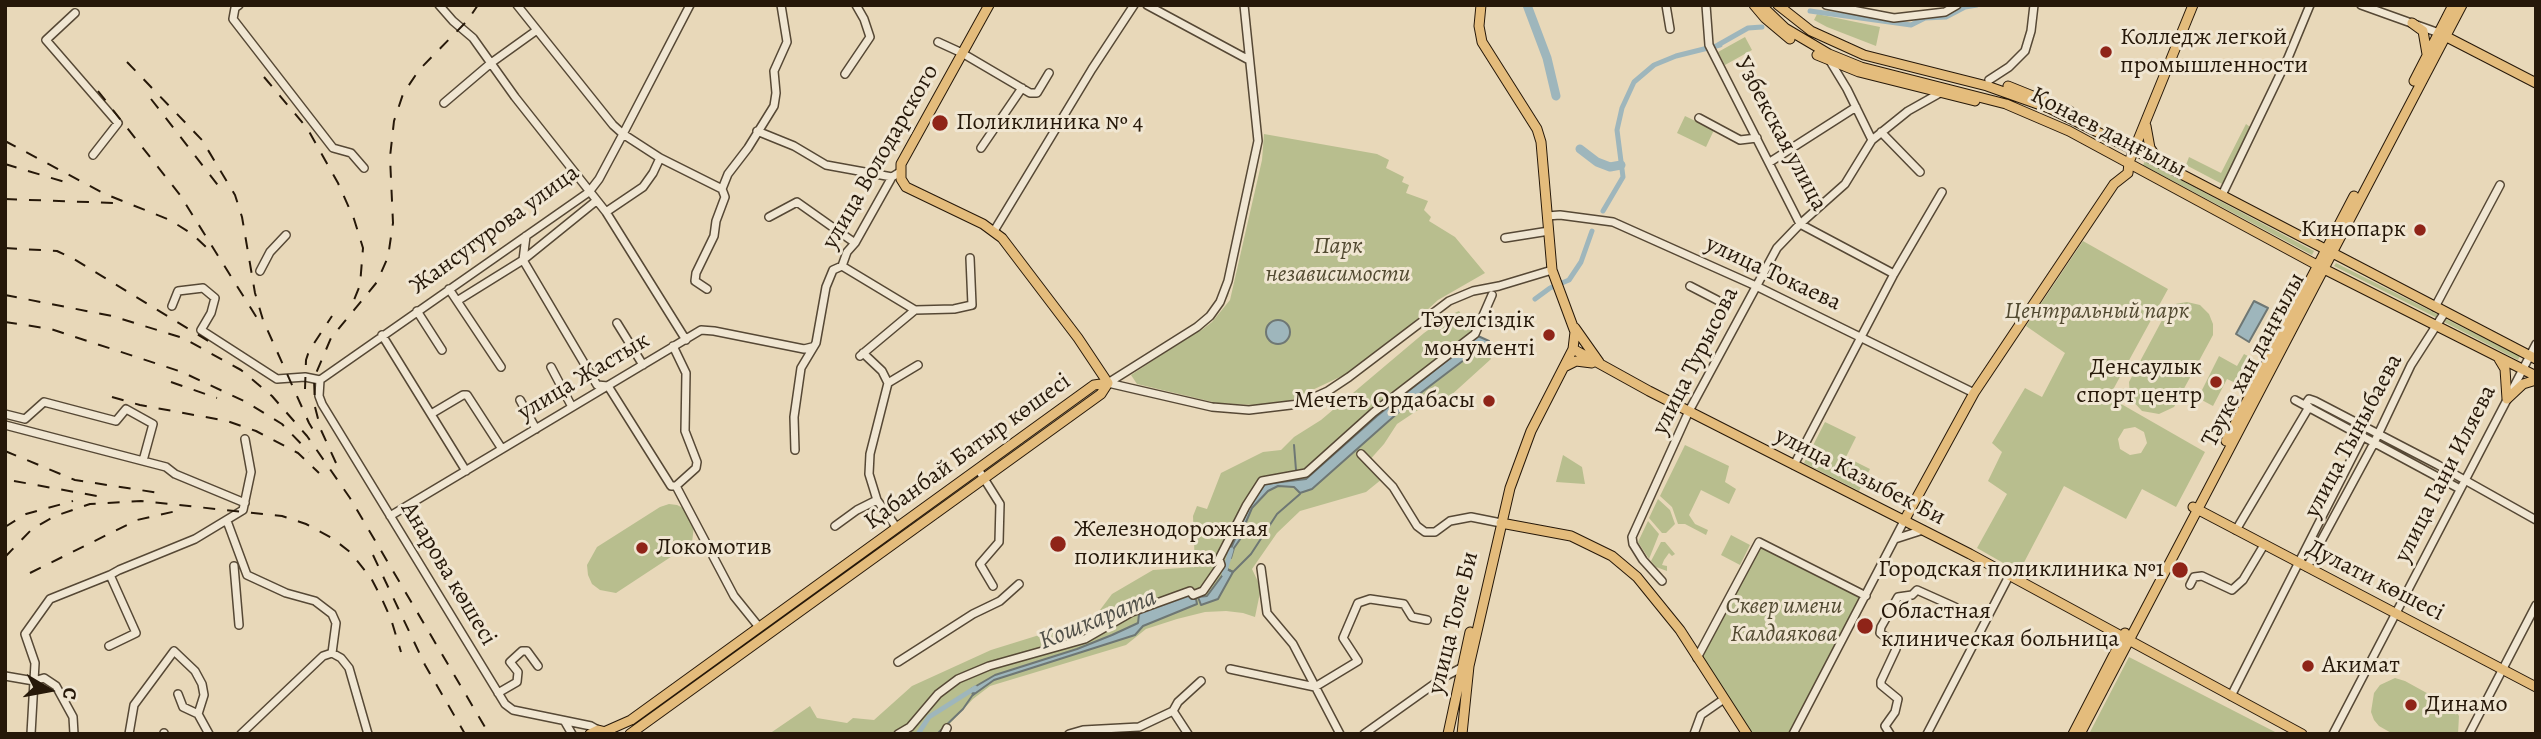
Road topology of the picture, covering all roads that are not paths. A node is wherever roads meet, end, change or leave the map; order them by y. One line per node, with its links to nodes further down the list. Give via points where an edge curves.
1 (239, 5): 64 (street, via 233,19 333,148 351,153)
2 (439, 5): 37 (street)
3 (517, 5): 29 (street)
4 (690, 5): 54 (street, Жансугурова улица)
5 (781, 5): 52 (street, via 787,42 774,71 774,106)
6 (856, 5): 40 (street, via 870,37)
7 (989, 5): 33 (main road, улица Володарского)
8 (1134, 5): 79 (street)
9 (1147, 5): 36 (street)
10 (1244, 5): 36 (street)
11 (1481, 5): 76 (main road, via 1482,42 1537,129)
12 (1666, 5): 28 (street)
13 (1706, 5): 55 (street, Узбекская улица, via 1710,47)
14 (1778, 5): 32 (main road, Қонаев даңғылы)
15 (1786, 5): 42 (main road, via 1814,26 1866,49)
16 (1826, 5): 24 (street)
17 (1957, 5): 24 (street, via 1945,12 1894,18)
18 (2034, 5): 42 (street, via 2025,51)
19 (2193, 5): 51 (main road)
20 (2310, 5): 73 (street)
21 (2361, 5): 27 (street)
22 (2454, 5): 30 (main road, Тәуке хан даңғылы)
23 (2462, 5): 30 (main road, Тәуке хан даңғылы)
24 (1856, 8)
25 (1761, 9): 35 (main road)
26 (75, 13): 59 (street, via 46,40 118,123)
27 (2412, 23): 30 (street); 34 (main road, via 2423,30)
28 (1670, 29)
29 (537, 30): 37 (street); 54 (street)
30 (2443, 34): 34 (main road, Тәуке хан даңғылы); 43 (main road); 85 (main road, Тәуке хан даңғылы)
31 (937, 42): 33 (street)
32 (1835, 43): 35 (main road); 46 (main road, Қонаев даңғылы, via 1864,55)
33 (962, 53): 44 (street); 66 (main road, улица Володарского)
34 (2427, 56): 85 (main road, Тәуке хан даңғылы)
35 (1829, 57): 38 (main road, Қонаев даңғылы); 41 (main road); 48 (street)
36 (1250, 60): 130 (street, via 1258,141 1220,302 1197,327)
37 (491, 63): 47 (street); 71 (street)
38 (1872, 70): 41 (main road); 50 (main road, Қонаев даңғылы, via 1984,97)
39 (1048, 73): 44 (street, via 1036,94)
40 (845, 74)
41 (1882, 79): 45 (main road)
42 (1989, 80): 46 (main road)
43 (2536, 83)
44 (1022, 88): 57 (street)
45 (1940, 93): 50 (main road); 53 (street, улица Турысова)
46 (2038, 100): 58 (main road, Қонаев даңғылы, via 2077,114 2093,129)
47 (444, 103)
48 (1856, 107): 56 (street); 61 (street)
49 (1699, 118): 55 (street, via 1740,140)
50 (2044, 119): 62 (main road, Қонаев даңғылы)
51 (2146, 125): 58 (main road); 63 (main road, via 2150,148)
52 (757, 131): 66 (street, via 826,165); 70 (street)
53 (1881, 132): 56 (street, улица Турысова); 65 (street)
54 (623, 134): 60 (street); 71 (street, Жансугурова улица)
55 (1757, 138): 61 (street, Узбекская улица)
56 (1872, 140): 78 (street, улица Турысова, via 1845,184)
57 (981, 148)
58 (2135, 151): 62 (main road); 63 (main road, Қонаев даңғылы)
59 (93, 155)
60 (660, 158): 70 (street); 75 (street, via 643,187)
61 (1770, 162): 78 (street, Узбекская улица)
62 (2129, 162): 67 (main road, Қонаев даңғылы); 68 (main road, via 2128,173)
63 (2160, 163): 73 (main road, Қонаев даңғылы)
64 (364, 168)
65 (1920, 172)
66 (896, 175): 79 (main road, via 906,187); 84 (street, улица Володарского)
67 (2152, 176): 68 (main road, via 2137,174); 89 (main road, Қонаев даңғылы)
68 (2114, 184): 132 (main road)
69 (2500, 186): 103 (street)
70 (722, 189): 98 (street, via 725,197 714,236 696,273 695,281)
71 (589, 192): 74 (street); 82 (street, Жансугурова улица)
72 (1942, 192): 92 (street)
73 (2222, 195): 85 (main road, Қонаев даңғылы)
74 (596, 201): 75 (street); 87 (street)
75 (606, 212): 112 (street)
76 (1547, 216): 80 (main road); 96 (street, улица Токаева, via 1614,222)
77 (769, 217): 84 (street, via 796,202)
78 (1800, 224): 92 (street, Узбекская улица); 96 (street, улица Турысова, via 1777,248)
79 (994, 231): 130 (main road)
80 (1549, 231): 83 (street); 91 (main road)
81 (286, 235): 90 (street)
82 (526, 236): 87 (street); 97 (street, Жансугурова улица)
83 (1505, 238)
84 (855, 243): 88 (street, улица Володарского)
85 (2329, 252): 89 (main road, Тәуке хан даңғылы); 103 (main road, Қонаев даңғылы)
86 (970, 258): 105 (street, via 972,305)
87 (523, 260): 101 (street); 131 (street, via 597,385)
88 (842, 266): 105 (street); 115 (street, улица Володарского, via 833,270 826,287)
89 (2321, 267): 93 (main road, Қонаев даңғылы); 94 (main road, Тәуке хан даңғылы); 159 (main road, Тәуке хан даңғылы)
90 (260, 271)
91 (1553, 273): 108 (main road); 130 (street, via 1474,290 1449,301 1349,377 1299,404 1249,410 1213,407)
92 (1894, 275): 111 (street)
93 (2339, 276): 94 (main road); 109 (main road)
94 (2317, 282): 159 (main road, Тәуке хан даңғылы)
95 (1690, 286): 100 (street)
96 (1756, 286): 111 (street, улица Токаева); 138 (street, улица Турысова)
97 (449, 289): 101 (street); 104 (street, Жансугурова улица)
98 (707, 289)
99 (1492, 295): 219 (street, via 1475,334 1374,412 1306,473 1262,481 1219,559 1221,565 1203,591 1193,595 1190,591 1132,612 1085,639 958,679 938,694 911,727)
100 (1717, 300)
101 (457, 302): 123 (street)
102 (172, 306): 128 (street, via 178,291 203,288 215,298 201,330 277,379)
103 (2435, 307): 106 (main road, Қонаев даңғылы)
104 (417, 310): 110 (street, Жансугурова улица); 117 (street)
105 (915, 310): 129 (street, via 861,354 882,371)
106 (2445, 312): 109 (street, улица Тыныбаева); 119 (main road, Қонаев даңғылы)
107 (617, 323): 121 (street)
108 (1572, 324): 116 (main road); 120 (main road)
109 (2438, 325): 118 (main road); 143 (street, улица Тыныбаева, via 2411,365)
110 (382, 335): 128 (street, Жансугурова улица); 140 (street)
111 (1861, 337): 132 (street, улица Токаева); 151 (street)
112 (686, 340): 114 (street, улица Жастык); 115 (street, улица Жастык, via 701,330)
113 (2536, 344): 119 (street, улица Гани Иляева)
114 (673, 346): 121 (street, улица Жастык); 156 (street, via 686,373 685,431 697,462)
115 (813, 347): 148 (street, улица Володарского, via 801,368)
116 (1573, 349): 120 (main road, улица Казыбек Би); 125 (main road, улица Толе Би)
117 (442, 350)
118 (2498, 358): 126 (main road); 133 (main road, via 2505,369)
119 (2532, 358): 126 (street, улица Гани Иляева)
120 (1600, 364): 125 (main road, via 1576,361); 138 (main road, улица Казыбек Би)
121 (643, 365): 131 (street, улица Жастык)
122 (918, 365): 129 (street)
123 (501, 367)
124 (551, 367): 137 (street)
125 (1564, 367): 164 (main road, улица Толе Би, via 1531,431)
126 (2522, 369): 127 (main road); 133 (street, улица Гани Иляева)
127 (2536, 378): 133 (main road)
128 (321, 379): 160 (street, Анарова көшесі, via 322,404)
129 (888, 383): 157 (street, via 870,454 869,474)
130 (1108, 383): 152 (main road, Қабанбай Батыр көшесі, via 1094,385); 154 (main road, Қабанбай Батыр көшесі, via 1101,394)
131 (608, 386): 137 (street, улица Жастык); 156 (street, via 671,486)
132 (1974, 393): 163 (main road)
133 (2507, 399): 155 (street, улица Гани Иляева)
134 (520, 400): 142 (street)
135 (2295, 400): 136 (street)
136 (2307, 406): 143 (street, via 2309,399 2315,401); 144 (street); 168 (street)
137 (572, 407): 142 (street, улица Жастык)
138 (1689, 411): 151 (main road, улица Казыбек Би); 176 (street, улица Турысова, via 1632,537 1643,560)
139 (5, 414): 150 (street, via 25,419 44,402 116,421 126,409 153,424)
140 (431, 414): 147 (street, via 467,395); 153 (street)
141 (5, 425): 158 (street, via 166,467)
142 (536, 429): 147 (street, улица Жастык)
143 (2378, 435): 146 (street, улица Тыныбаева); 155 (street)
144 (2363, 436): 146 (street); 171 (street, улица Тыныбаева)
145 (244, 439): 158 (street, via 251,472)
146 (2374, 443): 155 (street); 171 (street, улица Тыныбаева)
147 (502, 449): 153 (street, улица Жастык)
148 (794, 450)
149 (1361, 454): 164 (street, via 1393,487 1417,526 1430,533 1450,521 1471,517)
150 (144, 457)
151 (1794, 465): 163 (main road, улица Казыбек Би)
152 (978, 468): 154 (street); 166 (main road, Қабанбай Батыр көшесі)
153 (466, 471): 160 (street, улица Жастык)
154 (985, 477): 179 (street, via 1000,505 999,542 981,564); 218 (main road, Қабанбай Батыр көшесі)
155 (2462, 485): 161 (street); 183 (street, улица Гани Иляева)
156 (676, 486): 186 (street, via 734,596)
157 (877, 500): 165 (street); 166 (street)
158 (245, 503): 162 (street, via 243,510)
159 (2195, 508): 168 (main road, Дулати көшесі); 187 (main road, Тәуке хан даңғылы)
160 (390, 516): 201 (street, Анарова көшесі)
161 (2536, 520)
162 (227, 521): 172 (street); 174 (street)
163 (1904, 521): 167 (main road, улица Казыбек Би); 169 (street)
164 (1501, 523): 190 (main road, via 1571,536 1612,556 1637,577); 193 (main road, улица Толе Би); 225 (main road, улица Толе Би, via 1469,666)
165 (835, 526)
166 (897, 528): 186 (main road, Қабанбай Батыр көшесі)
167 (1923, 530): 169 (street); 175 (main road, улица Казыбек Би)
168 (2236, 530): 170 (main road, Дулати көшесі)
169 (1895, 540): 180 (street)
170 (2264, 545): 171 (main road, Дулати көшесі); 178 (street, via 2232,590 2202,576 2194,577)
171 (2303, 565): 183 (main road, Дулати көшесі); 203 (street, улица Тыныбаева)
172 (236, 566): 185 (street); 189 (street, via 286,593 315,601 332,614 336,623)
173 (1261, 568): 199 (street, via 1266,612 1293,644)
174 (110, 575): 188 (street, via 136,633); 197 (street, via 50,599 26,630 35,663)
175 (2009, 576): 187 (main road, улица Казыбек Би); 230 (street)
176 (1662, 581)
177 (1019, 584): 191 (street, via 1000,601)
178 (2190, 585)
179 (993, 586)
180 (1866, 596): 190 (street, via 1759,542); 228 (street)
181 (2536, 605): 195 (street)
182 (1955, 607): 229 (street, via 1917,590 1898,597 1881,627 1880,633 1895,643 1896,649 1881,681 1898,699 1885,726)
183 (2396, 613): 195 (main road, Дулати көшесі); 234 (street, улица Гани Иляева)
184 (1427, 620): 199 (street, via 1412,617 1404,604 1370,598 1358,603 1343,638 1358,661)
185 (239, 625)
186 (759, 627): 210 (main road, Қабанбай Батыр көшесі, via 631,720)
187 (2125, 640): 203 (main road, улица Казыбек Би); 231 (main road, Тәуке хан даңғылы); 232 (main road, Тәуке хан даңғылы)
188 (109, 646)
189 (332, 653): 216 (street, via 323,656); 217 (street, via 349,667)
190 (1698, 658): 204 (main road)
191 (898, 662)
192 (538, 666): 201 (street, via 527,650 522,651 510,662 518,672 517,682)
193 (1461, 668): 223 (street); 224 (main road, улица Толе Би)
194 (1230, 669): 199 (street)
195 (2503, 670): 200 (main road, Дулати көшесі); 235 (street)
196 (5, 676): 197 (street)
197 (34, 681): 212 (street); 213 (street, via 44,678 56,686 73,717)
198 (1201, 681): 205 (street)
199 (1315, 687): 222 (street)
200 (2536, 687)
201 (498, 693): 207 (street, Анарова көшесі, via 513,710)
202 (178, 694): 206 (street, via 183,707)
203 (2231, 696): 233 (main road, улица Казыбек Би)
204 (1724, 699): 226 (street, via 1701,716); 227 (main road)
205 (1173, 711): 209 (street); 221 (street)
206 (198, 714): 214 (street, via 202,684 174,651 134,705); 215 (street)
207 (565, 722): 208 (street, Анарова көшесі); 211 (street)
208 (576, 723): 210 (street, Анарова көшесі); 211 (street)
209 (1132, 731): 220 (street)
210 (601, 732)
211 (572, 733)
212 (31, 734)
213 (74, 734)
214 (129, 734)
215 (209, 734)
216 (241, 734)
217 (368, 734)
218 (630, 734)
219 (898, 734)
220 (1069, 734)
221 (1188, 734)
222 (1340, 734)
223 (1364, 734)
224 (1448, 734)
225 (1462, 734)
226 (1694, 734)
227 (1746, 734)
228 (1793, 734)
229 (1891, 734)
230 (1927, 734)
231 (2073, 734)
232 (2080, 734)
233 (2302, 734)
234 (2333, 734)
235 (2469, 734)

